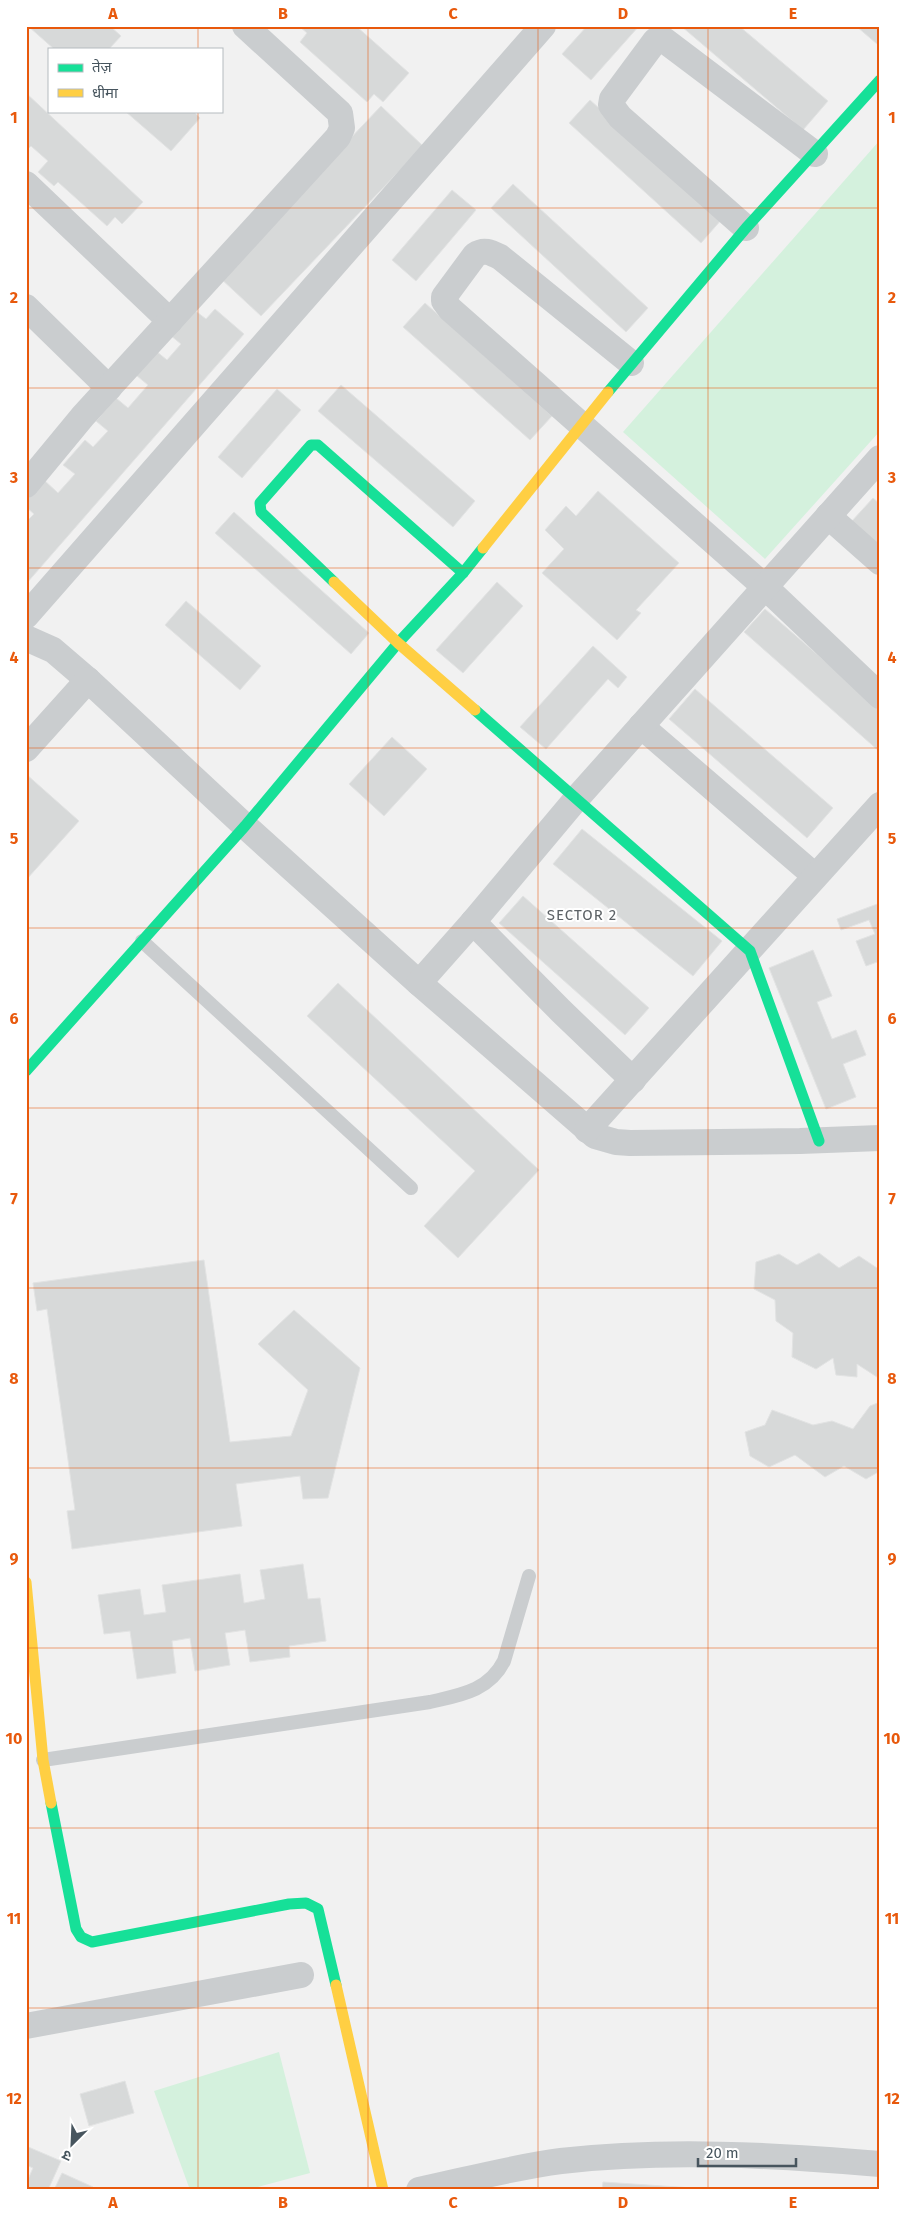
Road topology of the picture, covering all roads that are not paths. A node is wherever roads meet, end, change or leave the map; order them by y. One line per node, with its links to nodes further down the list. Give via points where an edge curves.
1 (244, 26): 8 (street, via 340,113 342,128 338,137)
2 (543, 26): 18 (street)
3 (880, 80): 4 (street)
4 (815, 154): 6 (street); 6 (street, via 664,40 655,41 612,99 611,105 620,117)
5 (26, 184): 8 (street)
6 (746, 228): 9 (street)
7 (26, 307): 10 (street)
8 (170, 322): 10 (street)
9 (631, 363): 11 (street); 11 (street, via 500,257 489,251 475,255 445,293 446,305)
10 (109, 388): 13 (street)
11 (581, 425): 16 (street); 17 (street)
12 (880, 458): 14 (street)
13 (26, 484)
14 (828, 516): 15 (street); 17 (street)
15 (880, 562)
16 (463, 573): 20 (street); 20 (street, via 322,447 315,444 308,448 263,497 259,506 261,512)
17 (765, 588): 22 (street); 23 (street)
18 (26, 616)
19 (26, 638): 21 (street, via 52,650)
20 (398, 643): 25 (street); 27 (street)
21 (88, 680): 24 (street); 27 (street)
22 (880, 696)
23 (641, 726): 25 (street); 28 (street)
24 (26, 749)
25 (577, 798): 29 (street); 31 (street)
26 (878, 816): 28 (street)
27 (245, 826): 30 (street); 32 (street)
28 (815, 876): 31 (street)
29 (473, 922): 32 (street); 34 (street)
30 (142, 941): 33 (street); 38 (lane)
31 (750, 951): 34 (street); 37 (street)
32 (419, 983): 35 (street)
33 (26, 1071)
34 (634, 1080): 35 (street)
35 (587, 1130): 37 (street, via 604,1139 630,1143)
36 (880, 1138): 37 (street)
37 (819, 1141)
38 (411, 1188)
39 (528, 1576): 41 (lane, via 504,1661 479,1689 467,1694)
40 (26, 1582): 41 (street)
41 (35, 1761): 45 (street, via 73,1918 81,1937 86,1940 100,1941 289,1904 306,1903 318,1909)
42 (301, 1975): 43 (street)
43 (26, 2026)
44 (880, 2164): 46 (street, via 698,2153 636,2155 559,2162)
45 (383, 2190)
46 (419, 2190)

